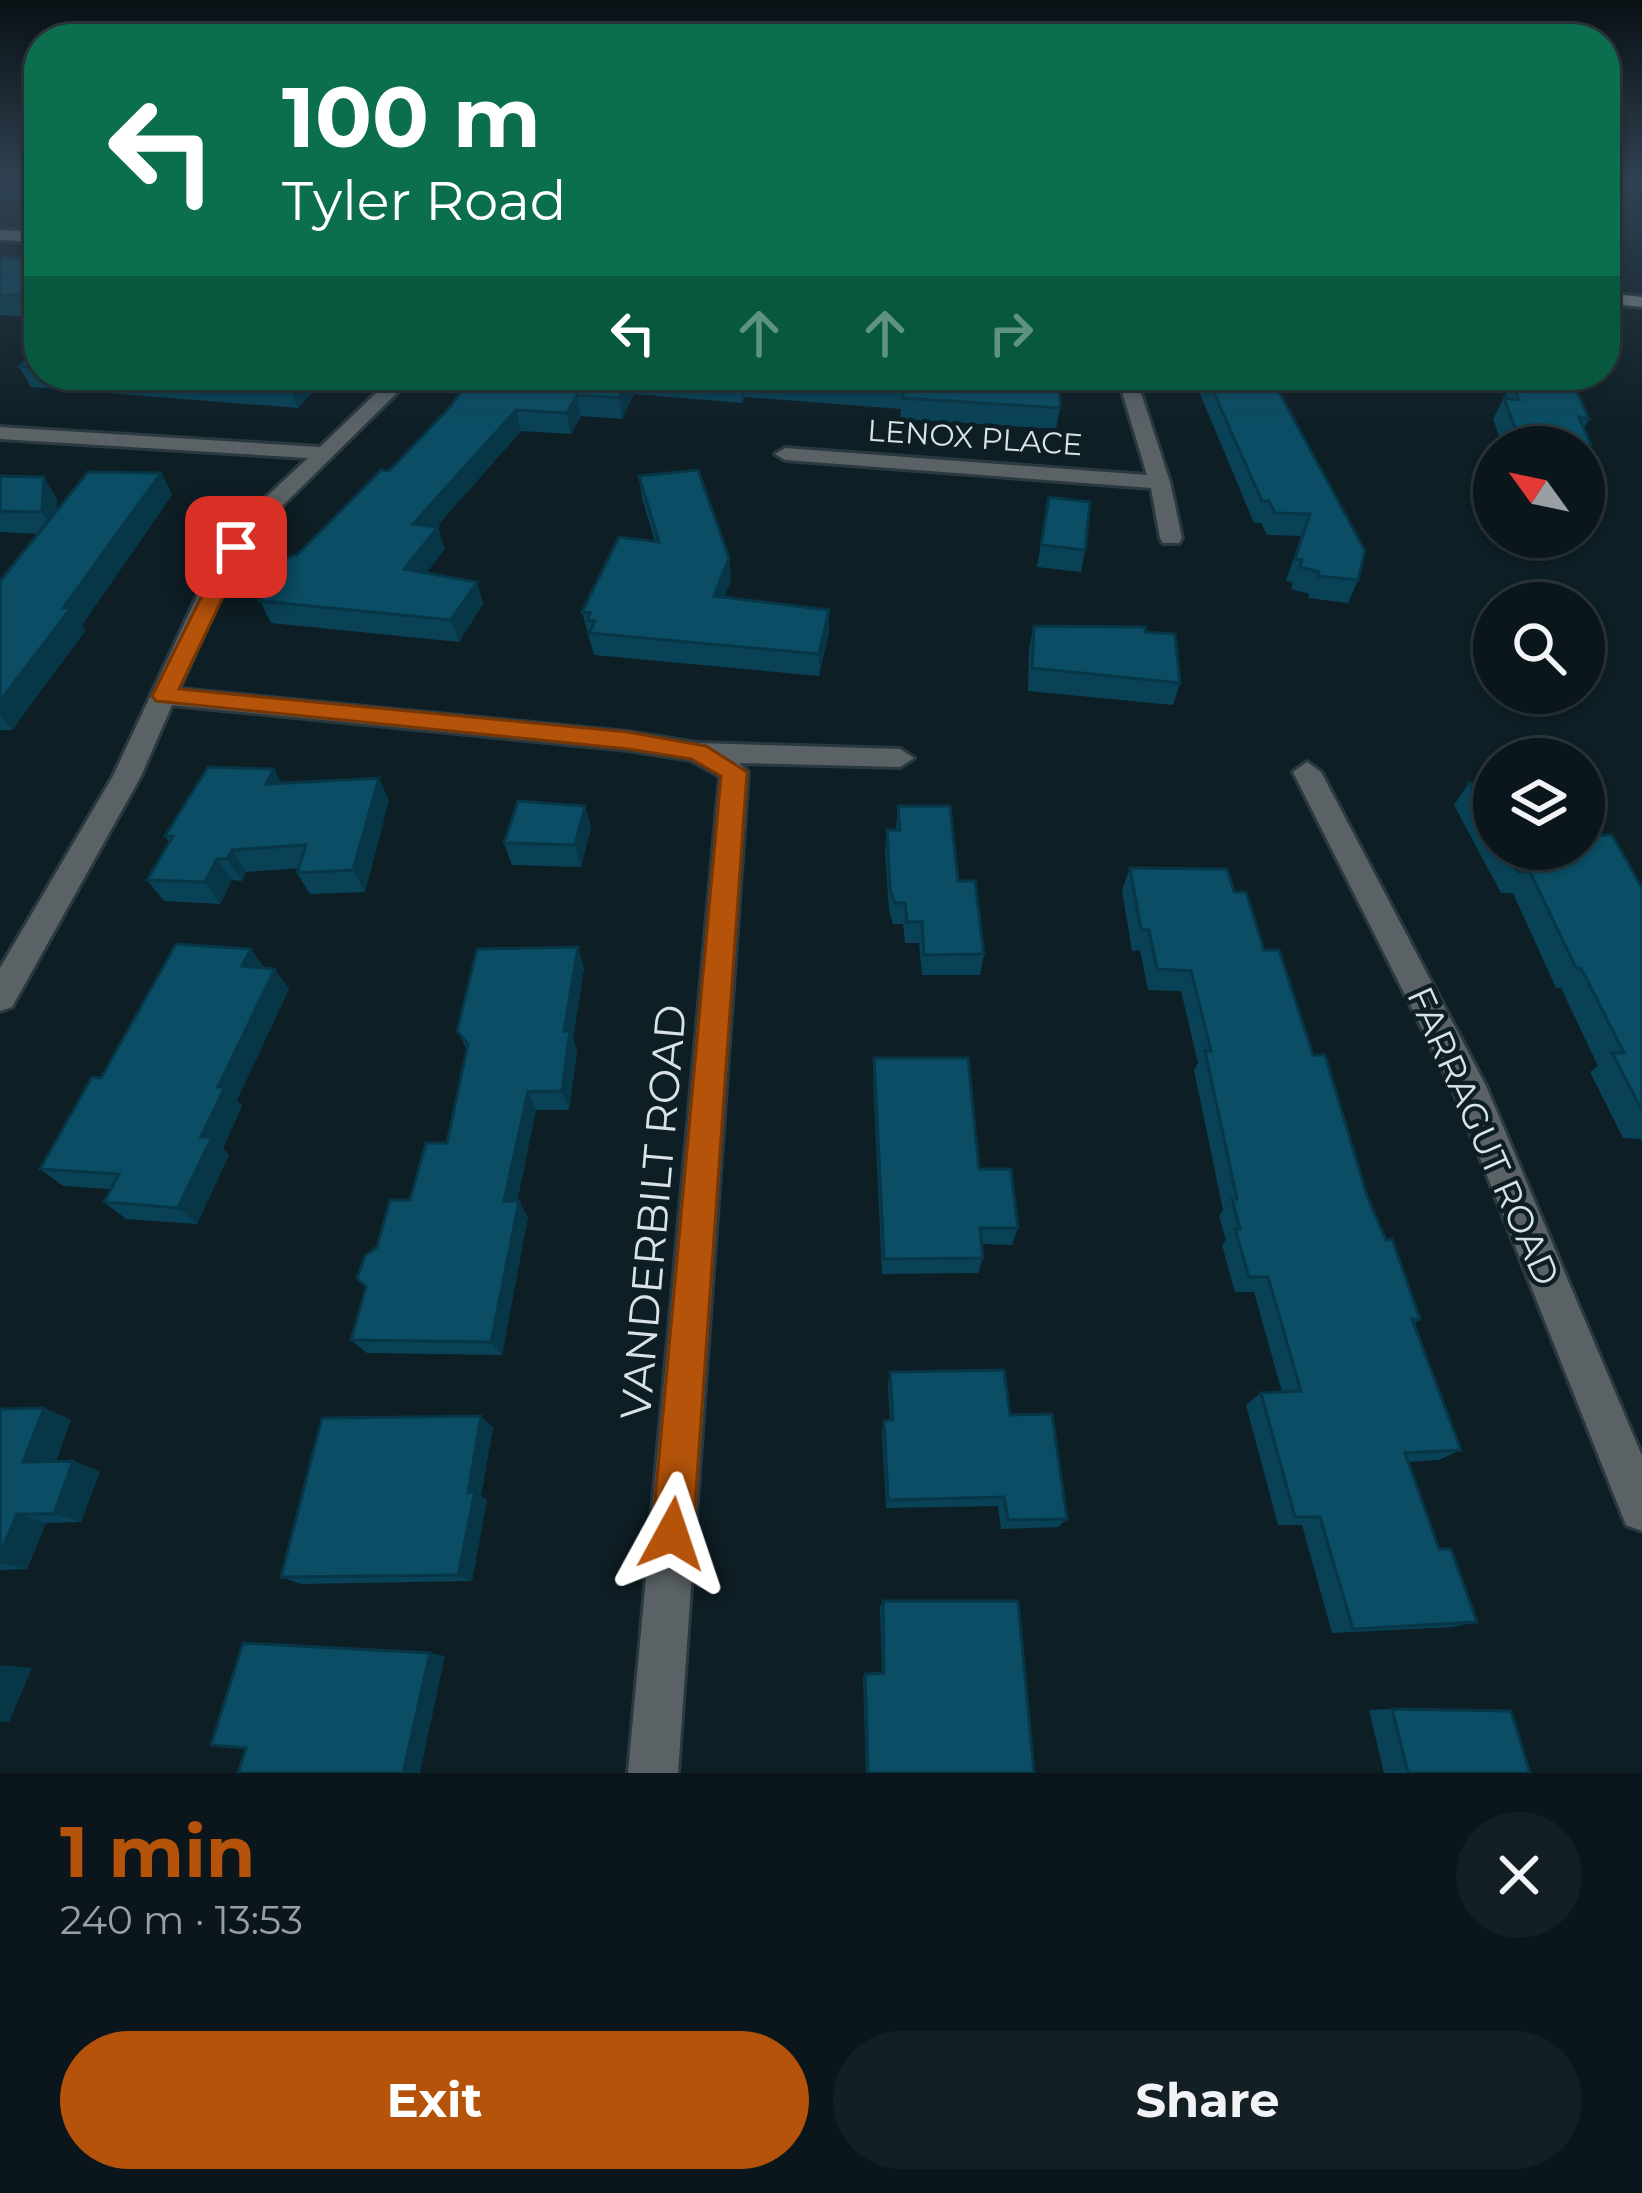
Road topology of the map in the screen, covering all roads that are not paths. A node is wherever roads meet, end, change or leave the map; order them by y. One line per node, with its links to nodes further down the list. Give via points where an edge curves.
1 (390, 390): 4 (street)
2 (1131, 390): 6 (street)
3 (0, 433): 4 (street)
4 (325, 453): 8 (street, via 236,547)
5 (785, 454): 6 (street, LENOX PLACE)
6 (1160, 482): 7 (street)
7 (1171, 538)
8 (164, 696): 9 (street); 12 (street, via 128,776)
9 (697, 752): 10 (street); 14 (street, VANDERBILT ROAD, via 734,772)
10 (900, 758)
11 (1307, 772): 13 (street, FARRAGUT ROAD, via 1469,1085)
12 (0, 997)
13 (1642, 1509)
14 (653, 1773)

